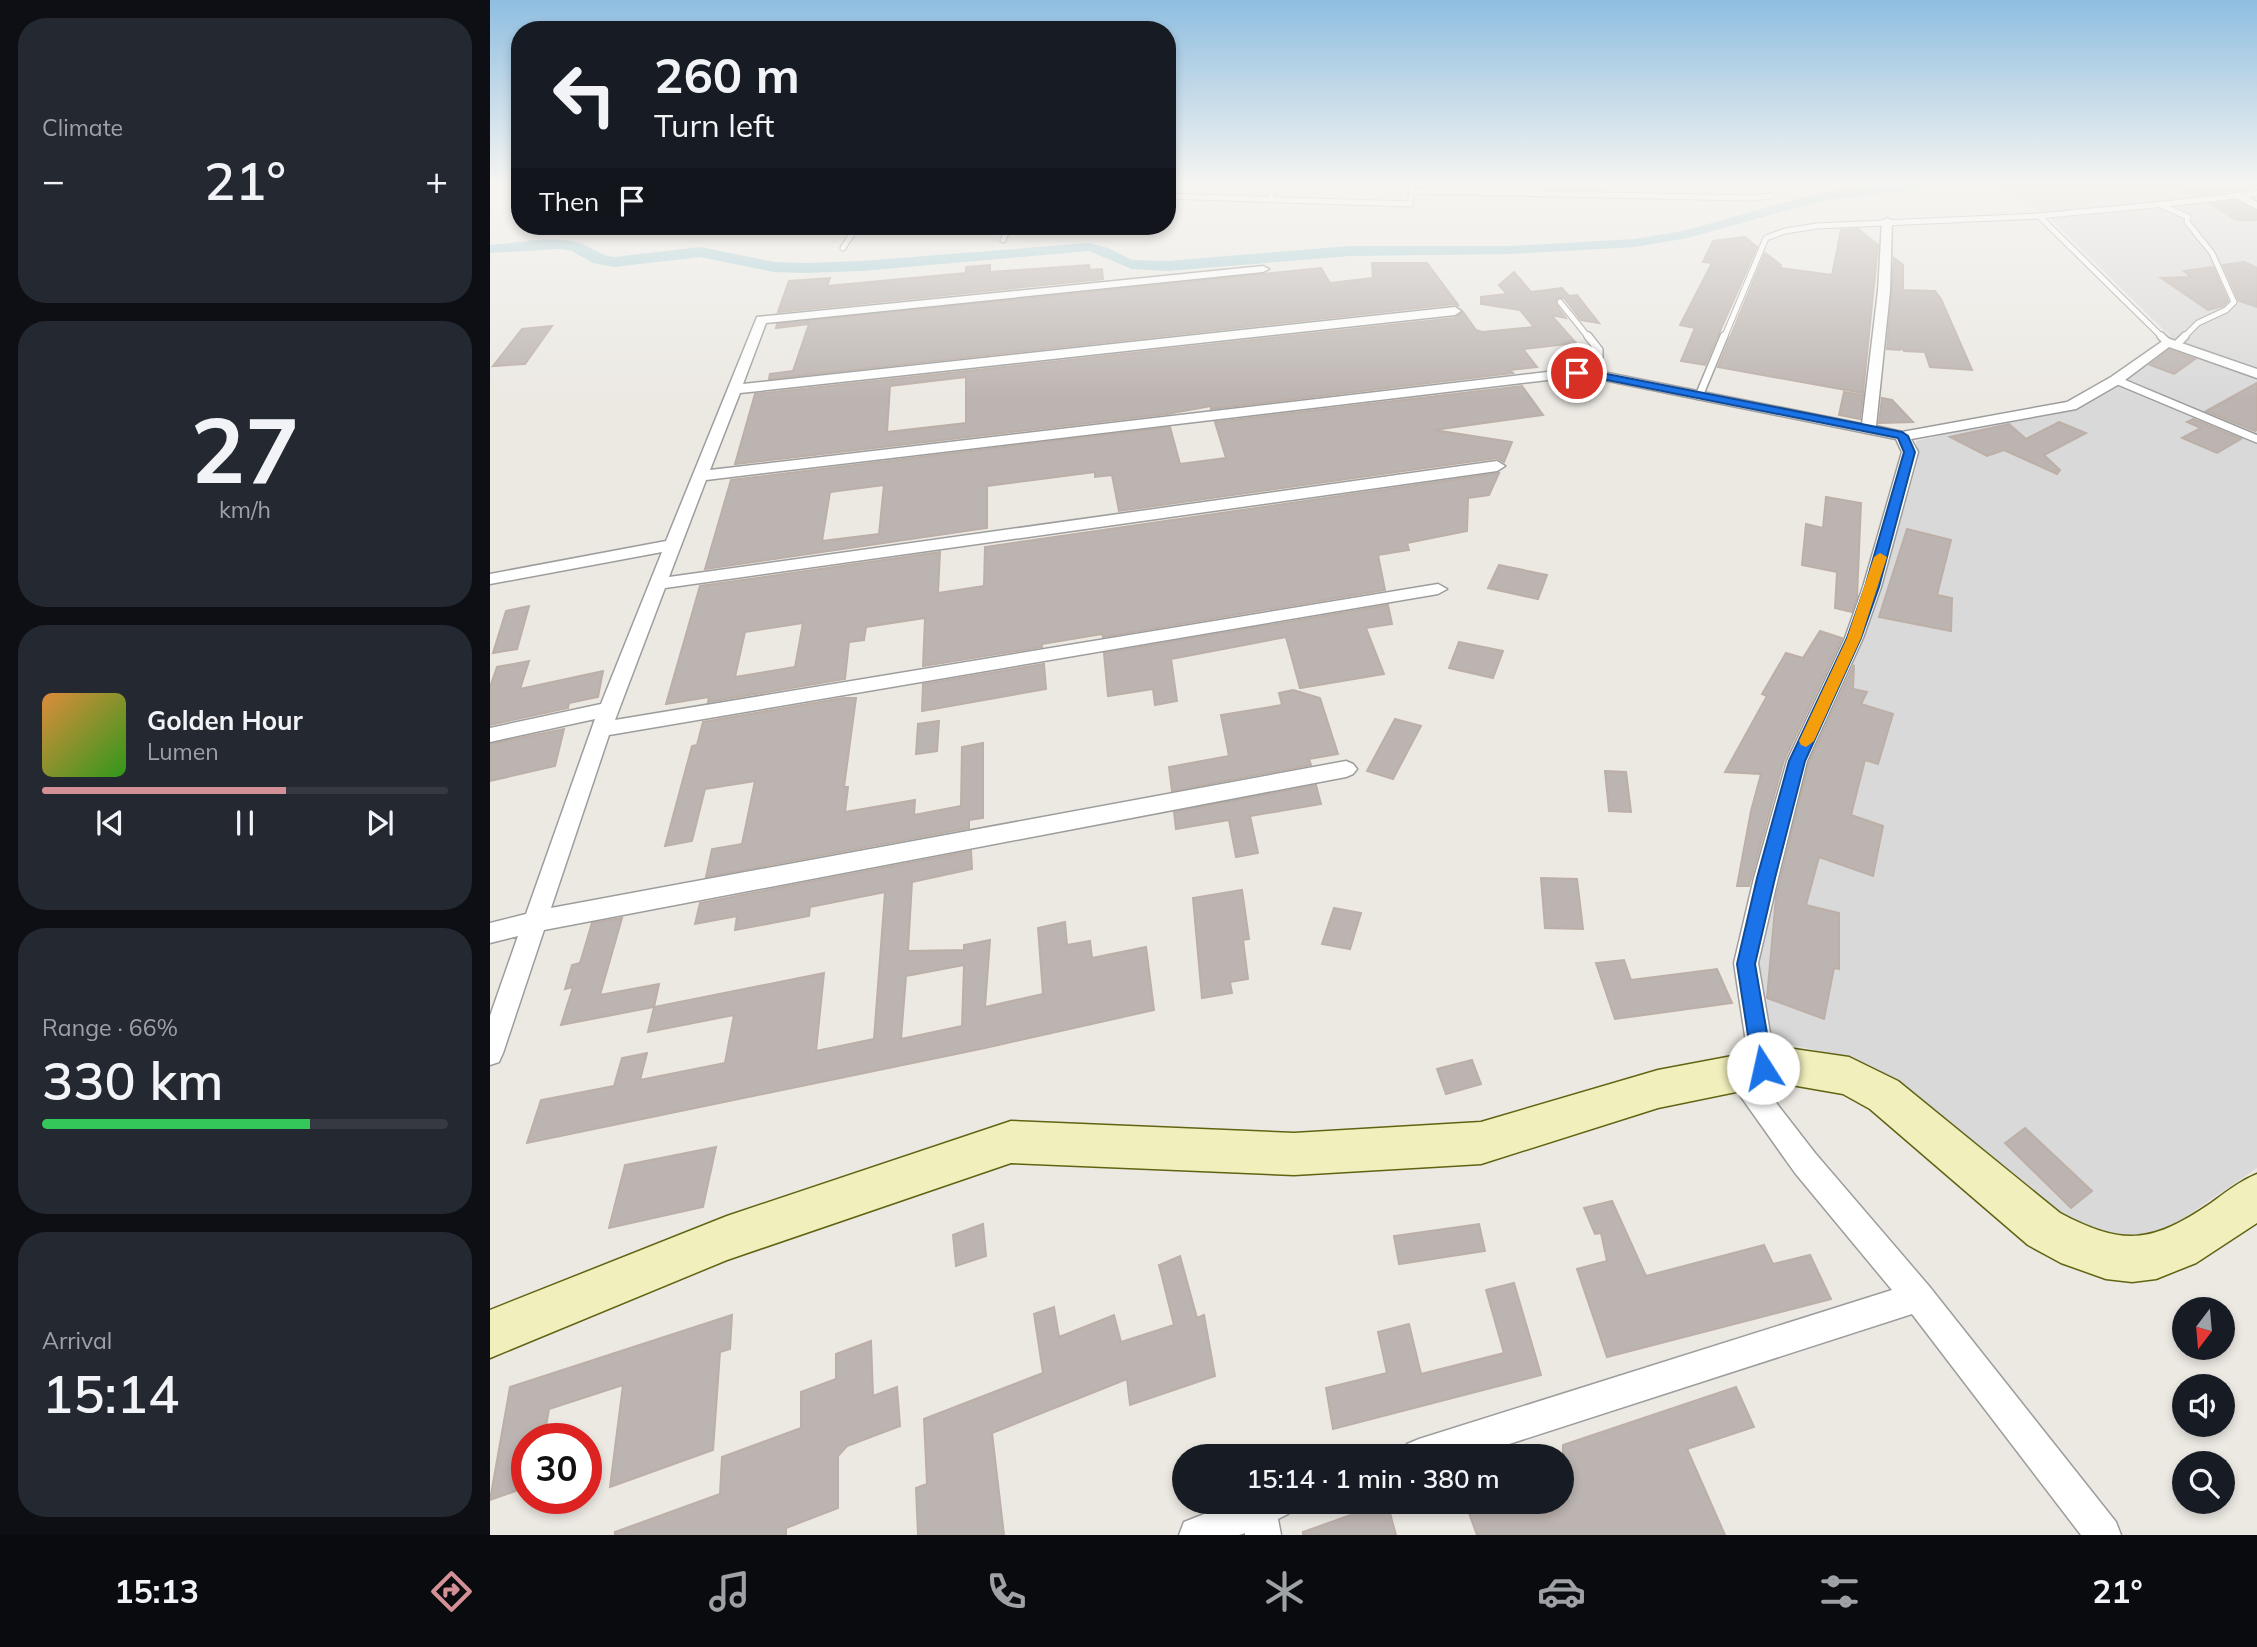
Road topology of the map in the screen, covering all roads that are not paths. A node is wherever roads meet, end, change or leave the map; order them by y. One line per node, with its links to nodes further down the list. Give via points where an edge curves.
1 (1759, 256): 13 (lane)
2 (1886, 256): 14 (street)
3 (2081, 256): 8 (lane)
4 (2213, 256): 8 (lane, via 2234,302)
5 (1263, 270): 12 (street, via 761,320)
6 (1560, 302): 9 (lane, via 1599,349 1599,357)
7 (1455, 312): 12 (street)
8 (2172, 343): 10 (street); 11 (street)
9 (1577, 373): 13 (street); 18 (street)
10 (2257, 374)
11 (2116, 380): 15 (street, via 2071,406); 16 (lane)
12 (734, 388): 18 (street)
13 (1699, 396): 14 (street)
14 (1869, 428): 15 (street)
15 (1902, 436): 30 (street, via 1910,452 1872,587 1854,638 1797,761 1746,964)
16 (2257, 439)
17 (1497, 466): 21 (street)
18 (700, 476): 19 (street)
19 (673, 545): 20 (street); 21 (street)
20 (490, 579)
21 (658, 584): 23 (street)
22 (1438, 589): 24 (street)
23 (608, 709): 24 (street); 25 (street)
24 (601, 729): 27 (street)
25 (490, 735)
26 (1346, 769): 27 (street)
27 (537, 921): 28 (street); 29 (street)
28 (490, 933)
29 (490, 1053)
30 (1750, 1070): 31 (street, via 1780,1065 1849,1076 1884,1095 2044,1228 2073,1247 2103,1256 2136,1260 2163,1255 2195,1241); 32 (street, via 1805,1163); 33 (street, via 1658,1089 1481,1143 1294,1154 1011,1142 727,1238)
31 (2257, 1196)
32 (1917, 1297): 34 (street); 37 (street)
33 (490, 1334)
34 (1457, 1444)
35 (1266, 1515): 36 (street)
36 (1198, 1535)
37 (2103, 1535)

